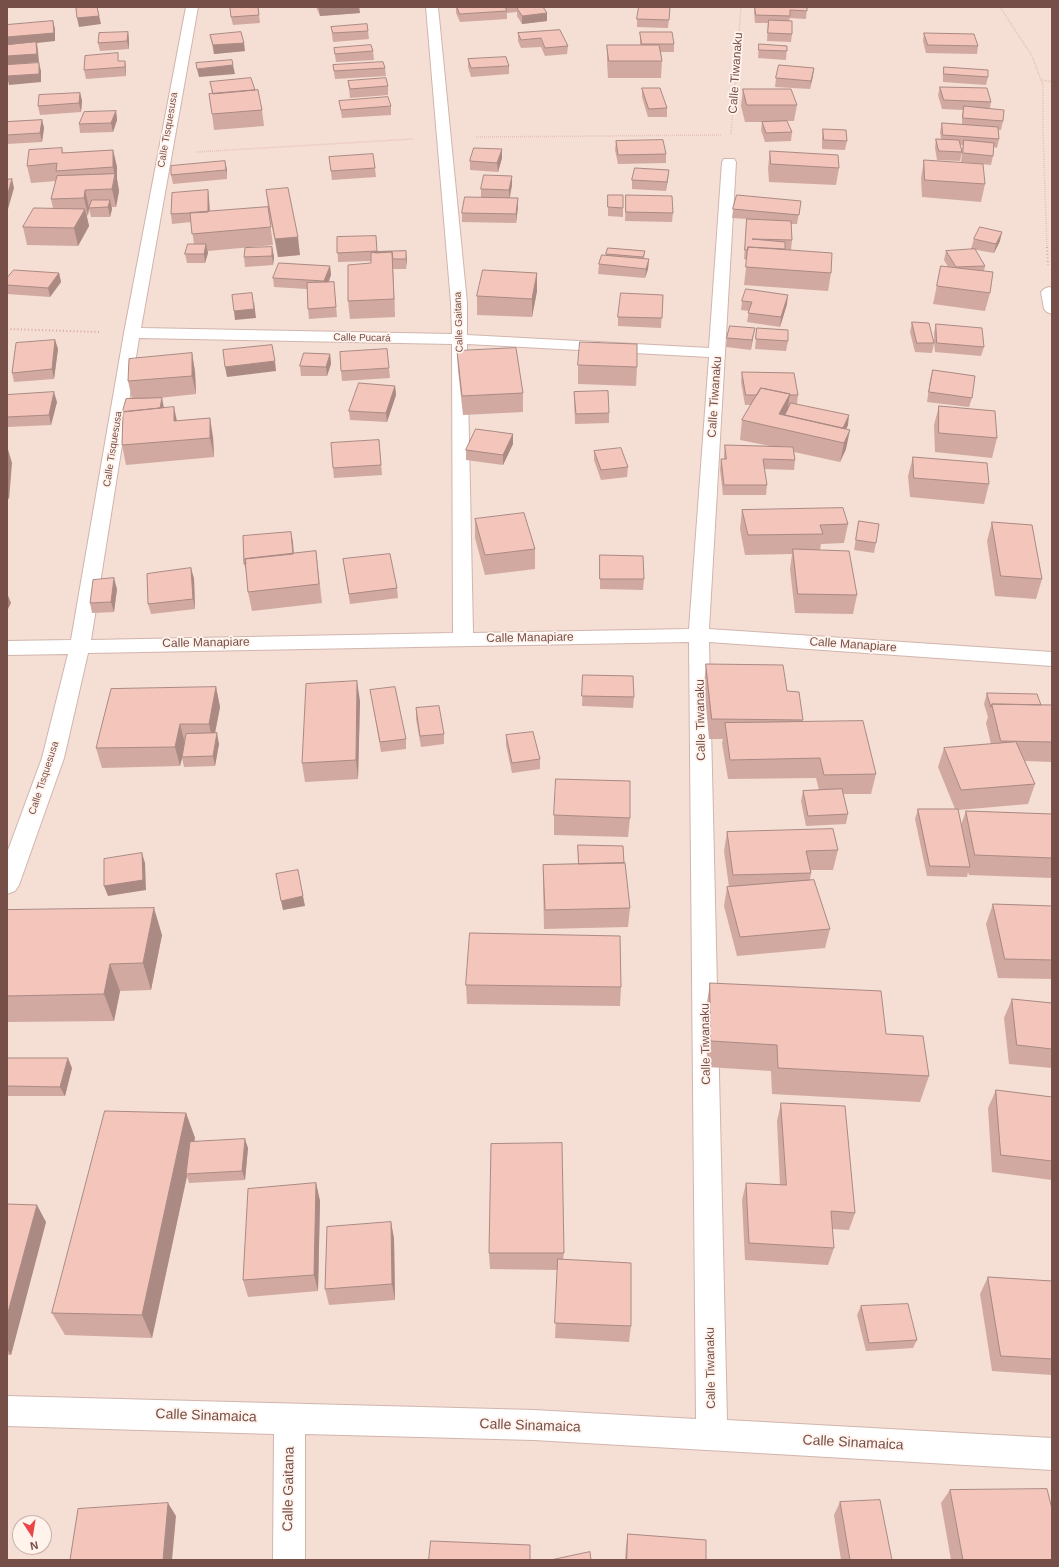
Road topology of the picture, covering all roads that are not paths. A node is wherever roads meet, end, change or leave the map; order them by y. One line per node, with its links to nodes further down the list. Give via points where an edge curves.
1 (192, 7): 6 (street, Calle Tisquesusa)
2 (432, 7): 7 (street, Calle Gaitana, via 459,303)
3 (729, 162): 8 (street, Calle Tiwanaku)
4 (1049, 292): 5 (street)
5 (1052, 309)
6 (132, 333): 7 (street, Calle Pucará); 11 (street, Calle Tisquesusa)
7 (460, 339): 8 (street, Calle Pucará); 10 (street, Calle Gaitana)
8 (717, 353): 9 (street, Calle Tiwanaku)
9 (699, 635): 10 (street, Calle Manapiare); 13 (street, Calle Manapiare); 17 (street, Calle Tiwanaku)
10 (463, 639): 11 (street, Calle Manapiare)
11 (80, 645): 12 (street, Calle Manapiare); 14 (street, Calle Tisquesusa, via 53,758)
12 (7, 648)
13 (1052, 659)
14 (7, 885)
15 (7, 1410): 16 (street, Calle Sinamaica)
16 (290, 1418): 17 (street, Calle Sinamaica, via 534,1425); 19 (street, Calle Gaitana)
17 (712, 1435): 18 (street, Calle Sinamaica)
18 (1052, 1454)
19 (289, 1560)

